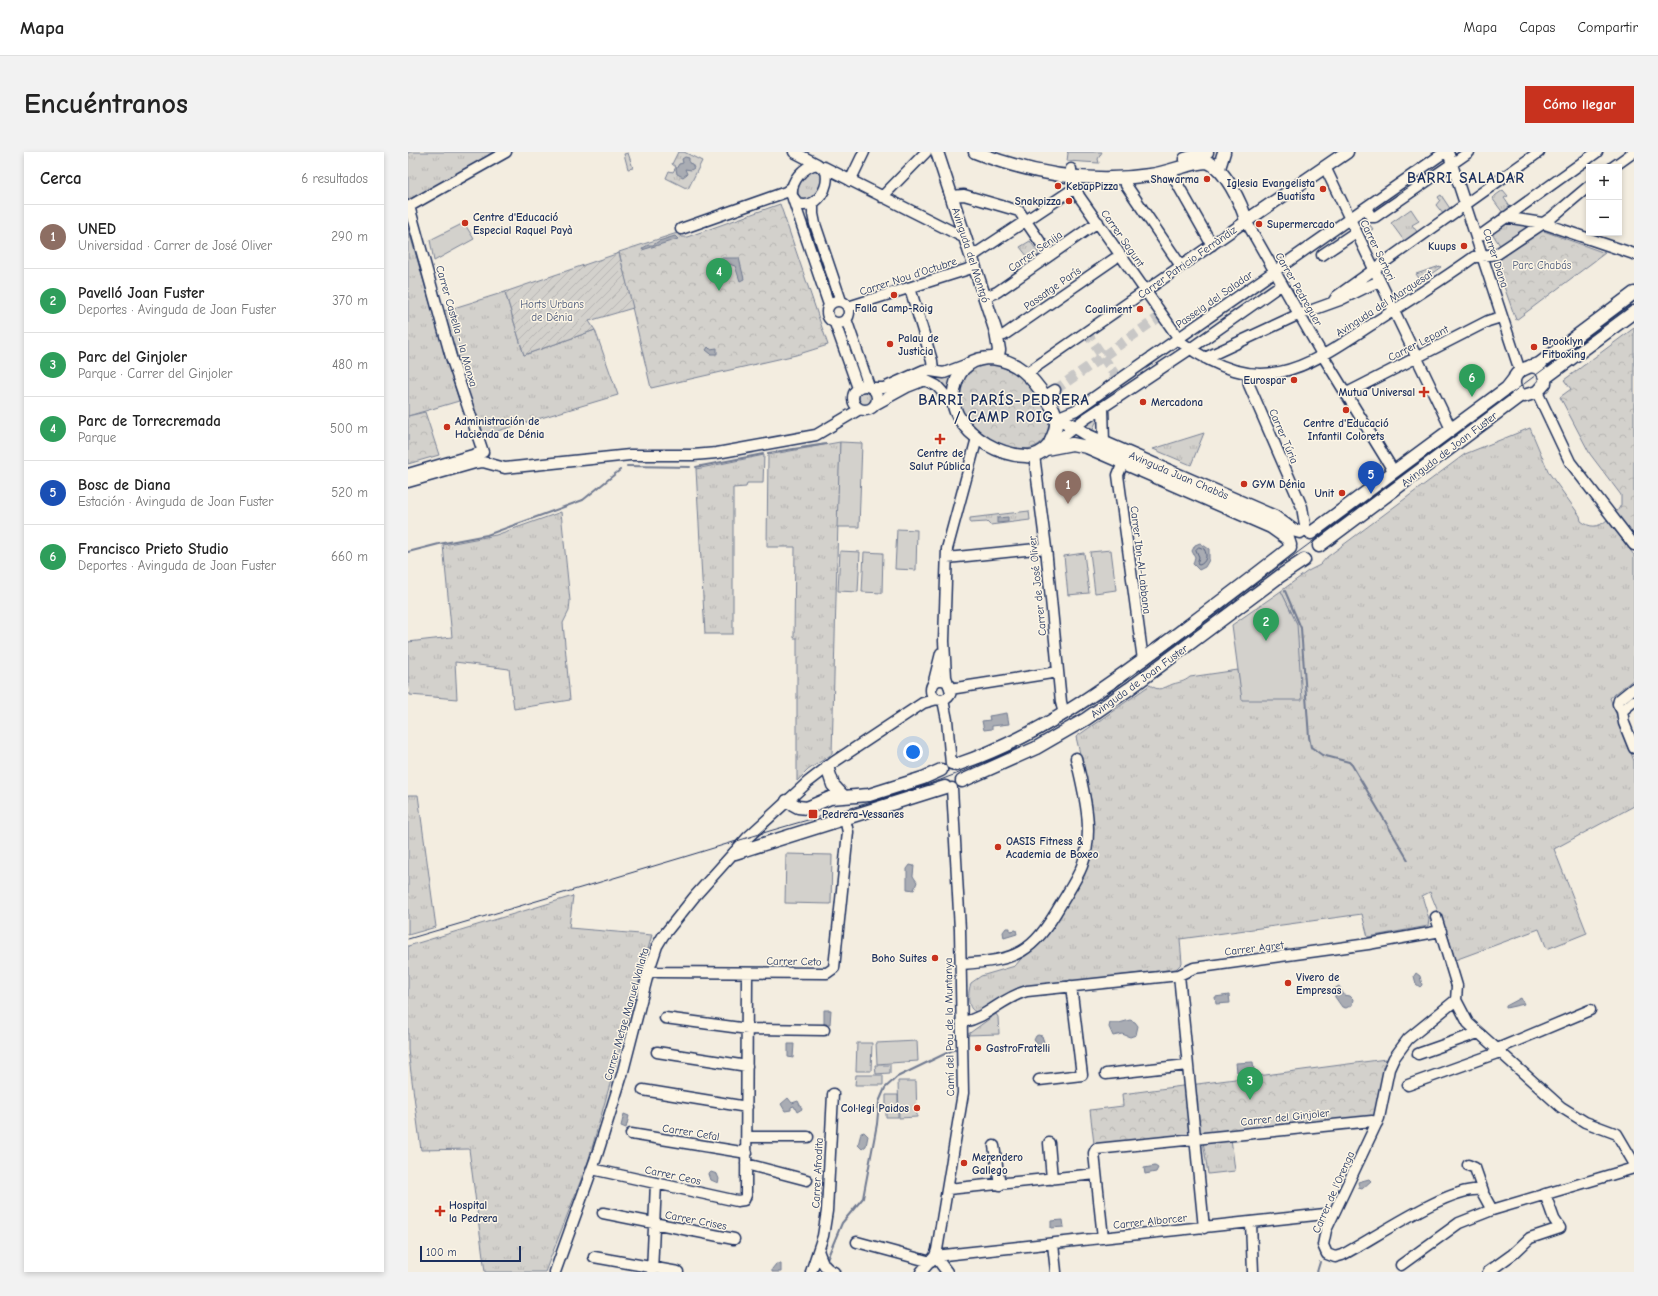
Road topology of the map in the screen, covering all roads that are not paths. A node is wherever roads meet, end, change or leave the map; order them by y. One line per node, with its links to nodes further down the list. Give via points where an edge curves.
1 (506, 152): 37 (street)
2 (793, 152): 16 (street); 24 (street)
3 (864, 152): 27 (street)
4 (926, 152): 33 (street)
5 (937, 152): 32 (main road, Avinguda del Montgó)
6 (976, 152): 25 (main road, via 1025,168)
7 (998, 152): 25 (main road)
8 (1207, 152): 25 (main road, via 1134,169)
9 (1224, 152): 22 (main road)
10 (1347, 152): 21 (main road, Carrer Patricio Ferràndiz)
11 (1444, 152): 38 (street, Passeig del Saladar)
12 (1448, 152): 18 (street, Carrer Diana)
13 (1469, 152): 18 (street)
14 (1539, 152): 36 (street)
15 (1597, 152): 39 (street)
16 (806, 155): 20 (street)
17 (1632, 155): 19 (street)
18 (1452, 164): 36 (street, Carrer Diana); 38 (street, via 1375,217 1371,217)
19 (1618, 164)
20 (820, 166): 24 (street, via 808,167); 27 (street); 29 (street, via 827,174)
21 (1325, 167): 40 (street, Carrer Sertori); 42 (main road, Carrer Patricio Ferràndiz)
22 (1218, 168): 23 (main road, via 1204,162); 42 (main road, via 1244,212)
23 (1170, 171): 26 (main road); 49 (street)
24 (800, 173): 28 (street)
25 (1071, 173): 26 (main road); 30 (street, Carrer Sagunt)
26 (1126, 178): 56 (street, via 1126,185)
27 (850, 181): 29 (street, via 835,183); 33 (street)
28 (792, 187): 34 (street); 45 (street, via 786,192)
29 (825, 188): 35 (street)
30 (1075, 188): 41 (street, Carrer Nou d’Octubre); 43 (street, Carrer Sagunt)
31 (1586, 189): 44 (street, Avinguda del Marquesat)
32 (951, 196): 41 (street, via 964,195 1019,211); 47 (main road, Avinguda del Montgó)
33 (882, 197): 47 (street)
34 (793, 199): 35 (street, via 801,205); 67 (street)
35 (813, 203): 66 (street, via 813,217)
36 (1466, 204): 48 (street, Carrer Diana); 57 (street)
37 (408, 207): 105 (street, Carrer Castella - la Manxa, via 451,356)
38 (1366, 208): 40 (street, Passeig del Saladar)
39 (1505, 218): 44 (street); 48 (street)
40 (1350, 219): 46 (street, Carrer Sertori); 58 (street, Passeig del Saladar)
41 (1026, 220): 51 (street); 55 (street, Carrer Nou d’Octubre)
42 (1246, 221): 49 (street, Carrer Patricio Ferràndiz); 58 (street, Carrer Pedreguer)
43 (1098, 222): 51 (street, Carrer Senija); 62 (street, Carrer Sagunt)
44 (1542, 223): 50 (street); 53 (street, Avinguda del Marquesat, via 1497,254)
45 (681, 229)
46 (1356, 232): 52 (street); 57 (street, Carrer Sertori)
47 (965, 238): 55 (main road, Avinguda del Montgó)
48 (1477, 238): 53 (street, Carrer Diana)
49 (1212, 245): 56 (street, Carrer Patricio Ferràndiz)
50 (1634, 254)
51 (1050, 255): 64 (street, Carrer Senija)
52 (1322, 255)
53 (1483, 256): 68 (street, Avinguda del Marquesat, via 1474,257); 71 (street, Carrer Diana)
54 (1114, 259): 74 (street, Passatge París)
55 (973, 262): 61 (street, Carrer Nou d’Octubre); 64 (main road, Avinguda del Montgó)
56 (1181, 266): 62 (street, Carrer Patricio Ferràndiz)
57 (1374, 269): 59 (street, Carrer Sertori); 65 (street, via 1338,296)
58 (1275, 271): 60 (street, Carrer Pedreguer); 75 (street, Passeig del Saladar)
59 (1379, 281): 65 (street); 68 (street, Carrer Sertori)
60 (1282, 284): 70 (street, Carrer Pedreguer); 76 (street)
61 (910, 288): 66 (street, Carrer Nou d’Octubre); 83 (street)
62 (1145, 291): 75 (street, Carrer Sagunt); 84 (street, Carrer Patricio Ferràndiz)
63 (1634, 293): 82 (main road, via 1539,364)
64 (985, 297): 80 (main road, Avinguda del Montgó, via 997,336)
65 (1334, 302): 70 (street)
66 (845, 304): 67 (street, via 833,301); 72 (street, via 849,314)
67 (829, 305): 73 (street, via 827,314)
68 (1394, 311): 77 (street, Avinguda del Marquesat); 79 (street, Carrer Sertori)
69 (1634, 312): 87 (main road)
70 (1300, 314): 77 (street, Carrer Pedreguer); 78 (street)
71 (1502, 317): 79 (street, Carrer Lepant, via 1488,321); 86 (street, Carrer Diana)
72 (846, 319): 73 (street); 88 (street)
73 (835, 323): 89 (street)
74 (1004, 335)
75 (1178, 338): 76 (street, Avinguda del Marquesat); 97 (street, Passeig del Saladar)
76 (1190, 349): 78 (street, Avinguda del Marquesat); 95 (street)
77 (1323, 356): 85 (street, Avinguda del Marquesat, via 1280,372); 91 (street, Carrer Pedreguer)
78 (1205, 358): 85 (street, Avinguda del Marquesat, via 1226,368)
79 (1416, 358): 91 (street, Carrer Lepant); 101 (street, Carrer Sertori)
80 (997, 359): 81 (main road, via 981,359); 84 (main road, via 1014,364)
81 (968, 364): 83 (street, via 950,372); 94 (main road, via 956,383)
82 (1531, 366): 86 (main road); 87 (main road, via 1539,368)
83 (933, 370): 88 (street, via 918,372 884,388)
84 (1027, 373): 98 (main road, via 1050,393)
85 (1248, 373): 112 (street, Carrer Túria, via 1249,385 1302,507)
86 (1517, 375): 92 (main road, via 1516,390); 101 (main road, Avinguda de Joan Fuster, via 1507,388)
87 (1545, 378): 90 (main road, via 1544,385)
88 (871, 387): 89 (street); 93 (street, via 877,396)
89 (858, 388): 96 (street, via 853,397)
90 (1537, 392): 92 (main road, via 1527,396); 113 (street, via 1570,462)
91 (1347, 393): 109 (street, Carrer Pedreguer)
92 (1521, 395): 115 (main road, Avinguda de Joan Fuster)
93 (876, 404): 94 (street, via 925,380 937,386); 96 (street, via 869,409)
94 (954, 405): 102 (main road, via 961,421)
95 (1103, 407): 99 (street); 103 (street)
96 (860, 409): 108 (street, via 811,436 717,453 630,455)
97 (1076, 410): 98 (street, Passeig del Saladar); 99 (street, via 1079,419)
98 (1056, 418): 100 (main road, Avinguda Juan Chabàs, via 1062,419); 104 (main road, via 1055,432)
99 (1086, 419): 100 (street)
100 (1073, 428): 103 (main road, Avinguda Juan Chabàs); 104 (street)
101 (1451, 429): 109 (main road, Avinguda de Joan Fuster)
102 (977, 438): 106 (main road, via 1004,452 1019,456); 117 (street)
103 (1104, 443): 107 (main road, Avinguda Juan Chabàs)
104 (1046, 448): 106 (main road); 107 (main road, Avinguda Juan Chabàs, via 1078,444)
105 (483, 452): 108 (street, via 506,464); 110 (street)
106 (1034, 455): 116 (street, Carrer de José Oliver)
107 (1125, 458): 112 (main road, Avinguda Juan Chabàs, via 1275,517 1292,530); 114 (main road, Avinguda Juan Chabàs, via 1271,527 1288,539); 120 (street, Carrer Ibn-Al-Labbana, via 1118,475)
108 (522, 466): 111 (street, via 505,468 475,462)
109 (1394, 472): 112 (main road, Avinguda de Joan Fuster)
110 (408, 474)
111 (408, 482)
112 (1306, 532): 114 (main road, via 1294,536); 115 (main road, via 1317,538)
113 (1634, 545)
114 (1290, 546): 118 (main road, via 1294,556); 120 (main road, Avinguda de Joan Fuster)
115 (1319, 546): 118 (main road, via 1314,557)
116 (1046, 548): 117 (street); 121 (street, Carrer de José Oliver)
117 (946, 558): 119 (street)
118 (1304, 560): 135 (main road, Avinguda de Joan Fuster, via 1086,719 1036,748)
119 (944, 641): 122 (street); 123 (street, via 946,677)
120 (1142, 660): 129 (main road, Avinguda de Joan Fuster, via 1098,693)
121 (1058, 672): 123 (street); 129 (street, Carrer de José Oliver)
122 (932, 687): 123 (street, via 937,681 943,681); 125 (street, via 933,696); 127 (street, Carrer Metge Manuel Vallalta)
123 (950, 688): 125 (street, via 948,697)
124 (1634, 688): 128 (street, via 1619,700 1618,704)
125 (940, 700): 127 (street, Carrer Metge Manuel Vallalta); 132 (street, via 947,720)
126 (1634, 700): 128 (street)
127 (923, 703): 133 (street, Carrer Metge Manuel Vallalta)
128 (1622, 710): 130 (street, via 1624,723)
129 (1064, 714): 132 (main road, Avinguda de Joan Fuster, via 1008,744)
130 (1634, 748)
131 (1076, 758): 144 (street, via 1086,801 1086,854 1051,922 1030,947 1014,955)
132 (949, 766): 135 (main road, via 963,772); 136 (main road, via 940,780); 137 (main road, Avinguda de Joan Fuster, via 923,778 869,795)
133 (827, 767): 134 (main road); 138 (street, Carrer Metge Manuel Vallalta)
134 (831, 781): 137 (main road); 139 (main road, via 830,790)
135 (962, 781): 136 (main road, via 958,786)
136 (949, 787): 140 (main road); 144 (street, Camí del Pou de la Muntanya)
137 (842, 796): 139 (main road, Avinguda de Joan Fuster, via 830,798)
138 (787, 801): 139 (main road, Avinguda de Joan Fuster, via 802,808); 141 (street, Carrer Metge Manuel Vallalta)
139 (822, 803)
140 (845, 819): 141 (main road); 146 (street, Carrer Ceto, via 848,832 833,970 827,973)
141 (735, 853): 145 (street, Carrer Metge Manuel Vallalta, via 668,929 657,946)
142 (1436, 918): 143 (street)
143 (1441, 931): 147 (street, Carrer Agret, via 1368,944 1194,968); 149 (street, via 1457,988)
144 (961, 964): 152 (street, Camí del Pou de la Muntanya)
145 (650, 970): 146 (street, Carrer Ceto); 179 (street, Carrer Metge Manuel Vallalta, via 622,1075)
146 (747, 972): 153 (street)
147 (1179, 975): 148 (street, Carrer Agret); 159 (street)
148 (1071, 986): 152 (street, Carrer Agret, via 1021,992 977,1019); 162 (street, via 1082,1074)
149 (1456, 1000): 155 (street, via 1465,1020); 167 (street, Carrer de l'Orenga, via 1399,1049 1391,1063 1383,1106)
150 (1590, 1010): 156 (street)
151 (665, 1018): 153 (street)
152 (963, 1022): 185 (street, Camí del Pou de la Muntanya, via 963,1093)
153 (748, 1029): 154 (street); 160 (street)
154 (824, 1030)
155 (1478, 1033): 156 (street); 158 (street)
156 (1499, 1051): 163 (street); 175 (street, via 1570,1114 1590,1125 1618,1134)
157 (657, 1052): 160 (street)
158 (1418, 1054)
159 (1187, 1065): 161 (street); 171 (street)
160 (747, 1066): 166 (street)
161 (1106, 1074)
162 (1039, 1080)
163 (1408, 1085)
164 (643, 1090): 166 (street)
165 (833, 1094): 198 (street, Carrer Afrodita, via 828,1211)
166 (747, 1106): 169 (street)
167 (1376, 1123): 171 (street, Carrer del Ginjoler, via 1365,1121); 190 (street, Carrer de l'Orenga)
168 (631, 1134): 174 (street, Carrer Cefal)
169 (747, 1137): 170 (street); 174 (street)
170 (808, 1137)
171 (1196, 1138): 180 (street, Carrer del Ginjoler, via 1098,1148 1094,1153); 193 (street)
172 (1049, 1143): 181 (street)
173 (994, 1146): 184 (street)
174 (747, 1153): 176 (street)
175 (1634, 1162)
176 (746, 1164): 182 (street); 183 (street, Carrer Ceos, via 744,1200 738,1201)
177 (1468, 1165): 186 (street, via 1475,1168)
178 (1634, 1168): 187 (street)
179 (592, 1169): 183 (street, Carrer Ceos); 203 (street, Carrer Metge Manuel Vallalta)
180 (1096, 1174): 181 (street); 194 (street, Carrer del Ginjoler)
181 (1052, 1179): 184 (street)
182 (807, 1180)
183 (656, 1183): 192 (street, Carrer Crises)
184 (1000, 1185): 185 (street)
185 (948, 1189): 200 (street, Camí del Pou de la Muntanya)
186 (1483, 1191): 188 (street); 190 (street, Carrer de l'Orenga, via 1472,1190 1455,1194 1346,1254 1335,1257 1327,1254 1323,1245 1326,1230)
187 (1545, 1194): 188 (street); 211 (street, via 1560,1228 1530,1238)
188 (1492, 1210): 201 (street, via 1459,1223)
189 (603, 1213): 192 (street, Carrer Crises)
190 (1334, 1213): 191 (street, Carrer Alborcer)
191 (1251, 1223): 193 (street, Carrer Alborcer); 210 (street)
192 (654, 1224): 195 (street, Carrer Crises); 202 (street, Carrer Crises)
193 (1204, 1228): 194 (street, Carrer Alborcer)
194 (1103, 1238): 197 (street, Carrer Alborcer)
195 (734, 1240)
196 (857, 1242): 200 (street)
197 (1053, 1244): 200 (street, Carrer Alborcer); 209 (street)
198 (819, 1253): 205 (street, Carrer Afrodita); 206 (street, via 824,1266)
199 (594, 1257): 202 (street)
200 (933, 1259): 207 (street); 208 (street)
201 (1401, 1265)
202 (652, 1270): 204 (street, via 657,1268)
203 (555, 1272)
204 (678, 1272)
205 (811, 1272)
206 (834, 1272)
207 (921, 1272)
208 (947, 1272)
209 (1056, 1272)
210 (1252, 1272)
211 (1488, 1272)

